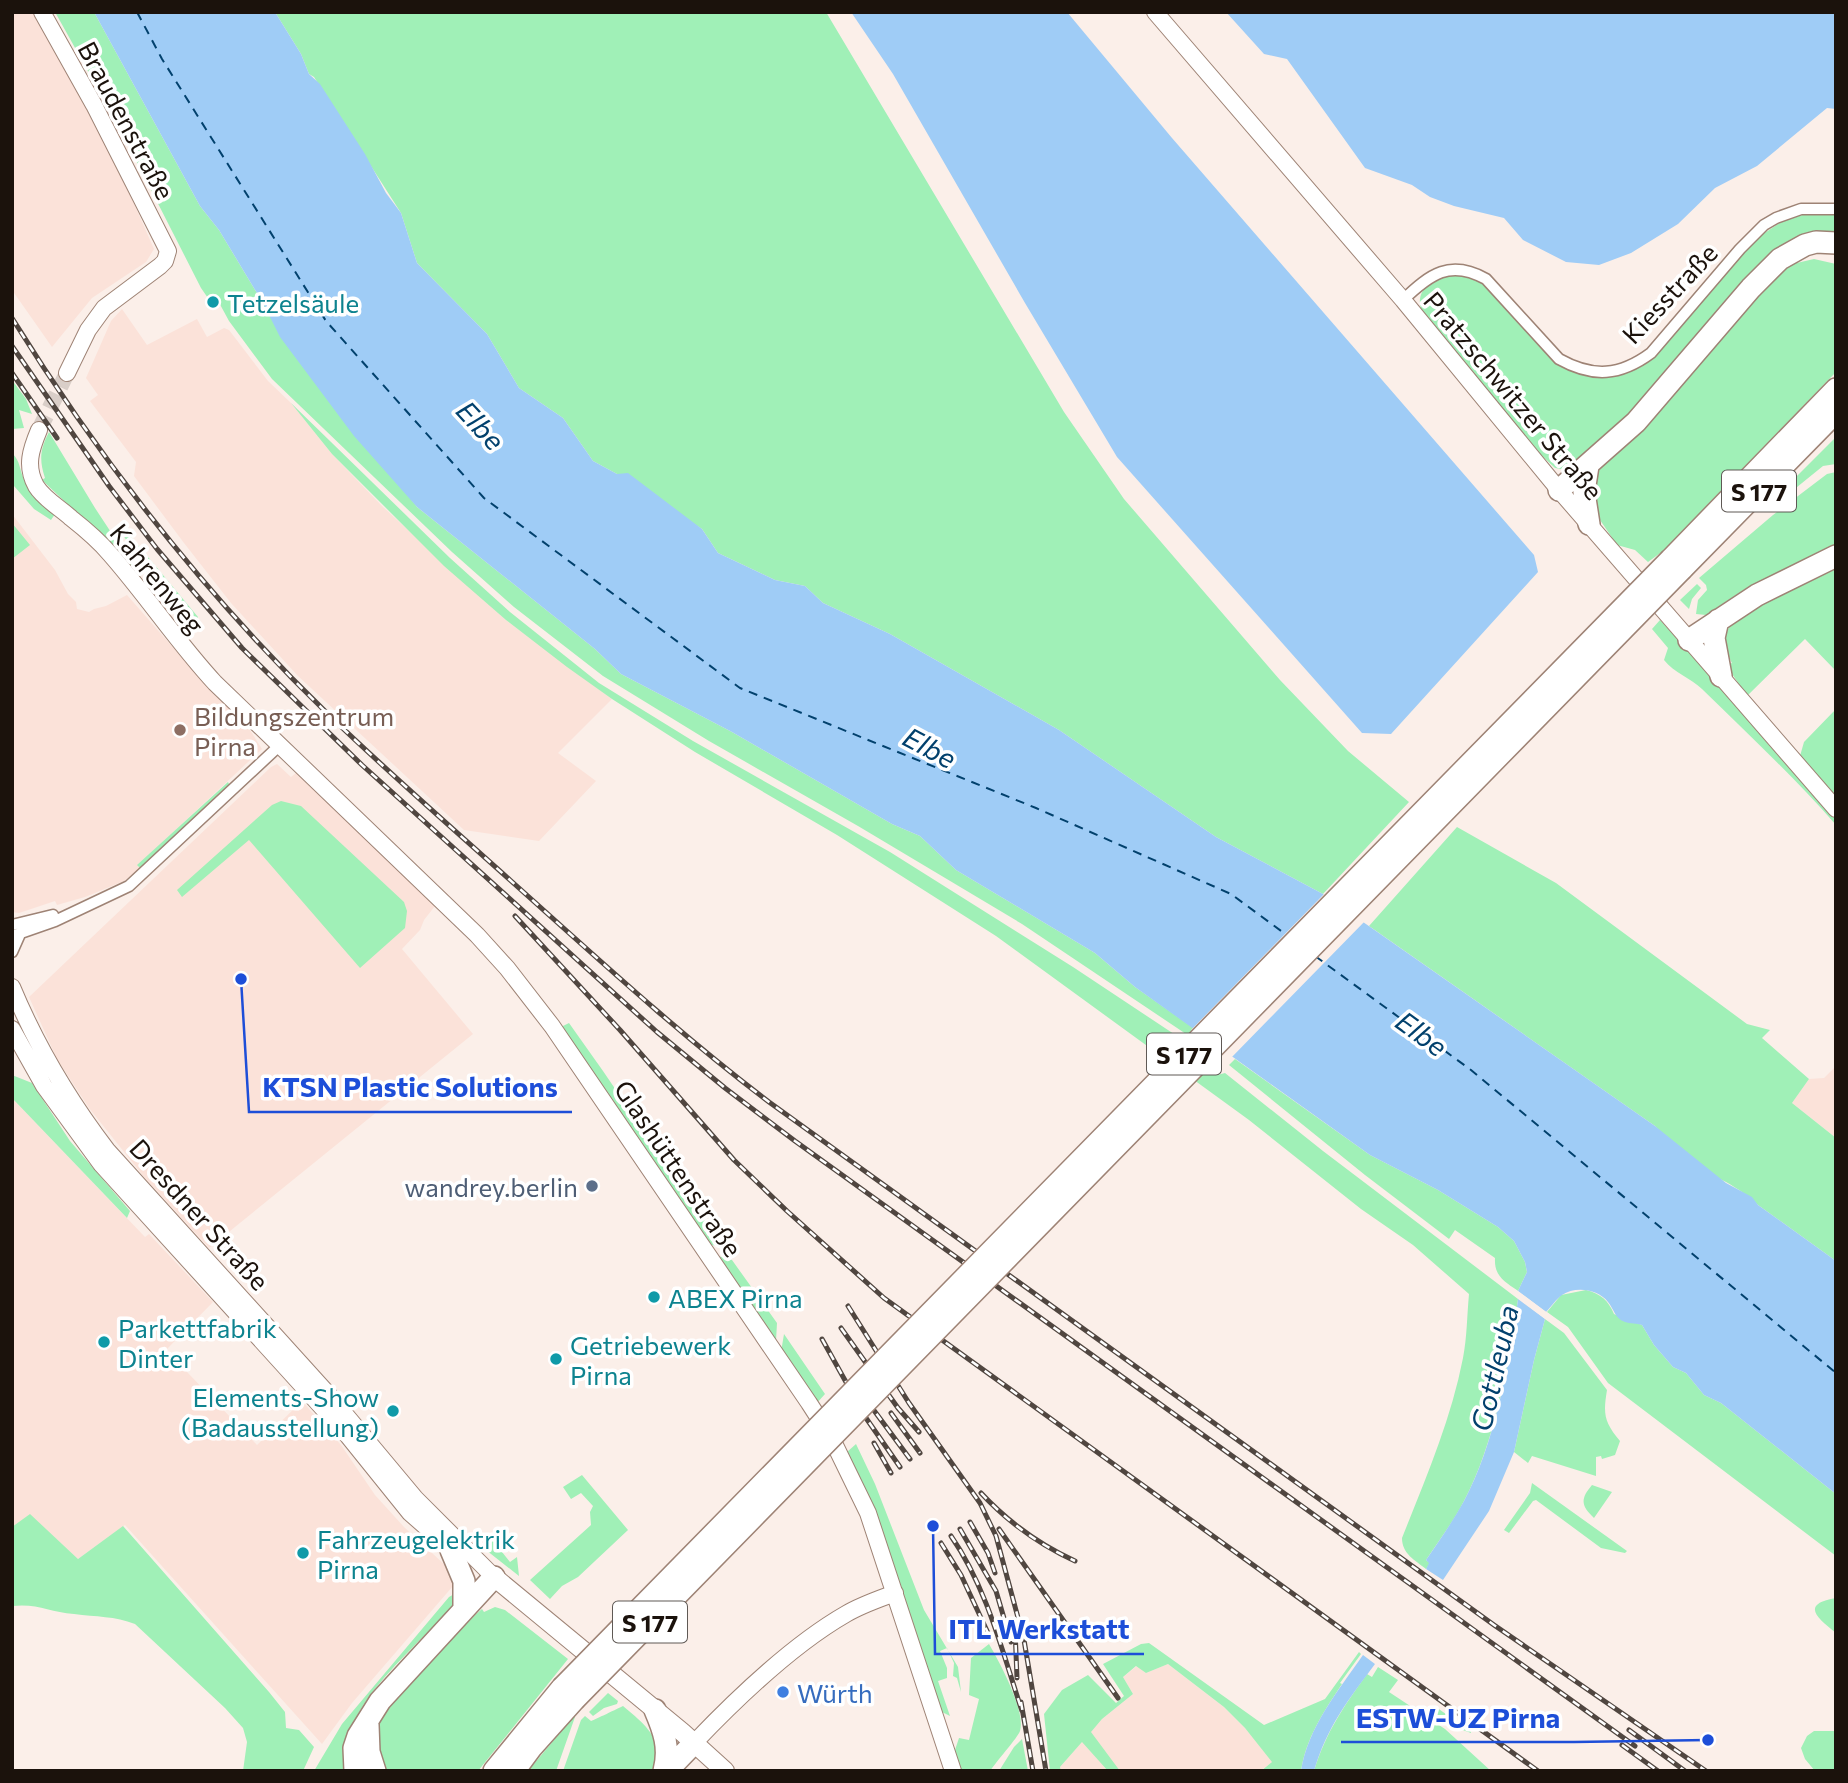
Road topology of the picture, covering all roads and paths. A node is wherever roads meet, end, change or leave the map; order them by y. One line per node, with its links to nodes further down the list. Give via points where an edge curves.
1 (42, 12): 8 (street, Braudenstraße, via 168,251 160,266 113,299 95,318)
2 (1155, 12): 7 (street, Pratzschwitzer Straße)
3 (1836, 209): 7 (street, Kiesstraße, via 1801,209 1764,225 1651,353 1611,371 1590,371 1559,359 1486,279 1474,272 1441,271)
4 (1836, 243): 6 (highway, via 1805,245)
5 (1836, 258): 6 (highway, via 1798,256)
6 (1771, 268): 12 (highway, via 1636,422)
7 (1403, 300): 13 (street, Pratzschwitzer Straße)
8 (67, 373)
9 (1836, 389): 16 (highway, S 177)
10 (1836, 412): 16 (highway, S 177)
11 (39, 430): 20 (street, Kahrenweg, via 29,465 40,492 110,553 194,661)
12 (1588, 466): 13 (highway); 14 (highway, via 1584,492)
13 (1559, 489): 14 (street, Pratzschwitzer Straße)
14 (1590, 524): 18 (street, Pratzschwitzer Straße)
15 (1836, 556): 17 (highway)
16 (1677, 564): 30 (highway, S 177, bridge)
17 (1718, 620): 18 (highway); 19 (highway, via 1714,638)
18 (1689, 640): 19 (street, Pratzschwitzer Straße)
19 (1721, 676): 21 (street, Pratzschwitzer Straße)
20 (279, 747): 22 (street, via 129,886); 28 (street, Glashüttenstraße, via 477,936 552,1026 831,1437 868,1513)
21 (1836, 809)
22 (15, 932): 23 (street)
23 (12, 952)
24 (12, 987): 26 (street, Dresdner Straße, via 44,1057 107,1150 329,1395)
25 (12, 1029): 26 (street, Dresdner Straße, via 44,1086 101,1164 348,1436 410,1513)
26 (456, 1550): 27 (street, Dresdner Straße); 29 (highway, via 464,1581)
27 (494, 1577): 29 (highway); 31 (main road, Dresdner Straße)
28 (895, 1593): 34 (street, via 829,1624 743,1694); 41 (street, Glashüttenstraße)
29 (464, 1609): 32 (highway)
30 (568, 1694): 33 (highway); 35 (highway)
31 (656, 1710): 34 (main road, Dresdner Straße); 39 (highway, via 667,1743)
32 (373, 1711): 36 (highway, via 356,1741); 37 (highway, via 368,1743)
33 (547, 1729): 35 (highway); 38 (highway)
34 (695, 1742): 39 (highway); 40 (main road, Dresdner Straße)
35 (499, 1769)
36 (355, 1771)
37 (375, 1771)
38 (522, 1771)
39 (666, 1771)
40 (725, 1771)
41 (954, 1771)

